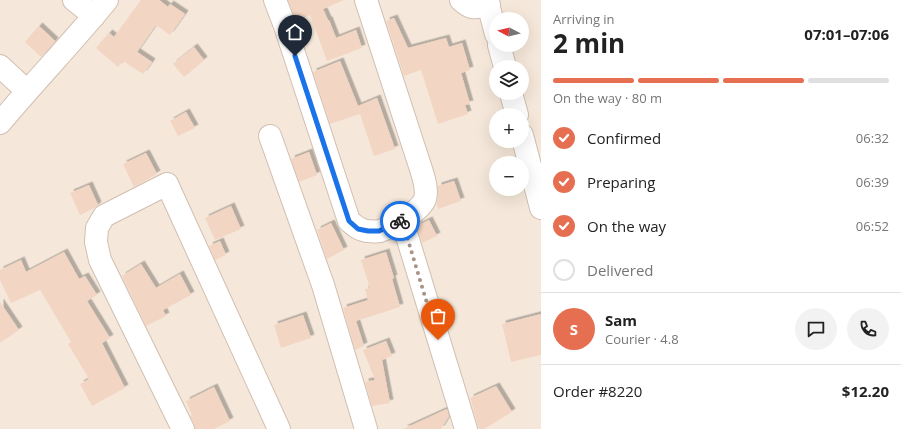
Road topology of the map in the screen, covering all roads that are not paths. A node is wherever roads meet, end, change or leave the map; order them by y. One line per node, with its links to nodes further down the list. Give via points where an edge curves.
1 (74, 0): 6 (street)
2 (275, 0): 14 (street, via 349,221 358,229 379,231)
3 (366, 0): 14 (street, via 426,188 425,200 420,208)
4 (461, 0): 5 (street, via 475,8)
5 (488, 2): 7 (street)
6 (101, 8): 9 (street)
7 (490, 12)
8 (0, 66): 9 (street)
9 (27, 91): 10 (street)
10 (0, 123)
11 (270, 136): 17 (street, via 323,285)
12 (529, 140): 13 (street)
13 (541, 208)
14 (402, 220): 18 (street)
15 (273, 427): 16 (street, via 167,184 104,216 97,228 96,242 103,267)
16 (183, 429)
17 (366, 429)
18 (466, 429)

